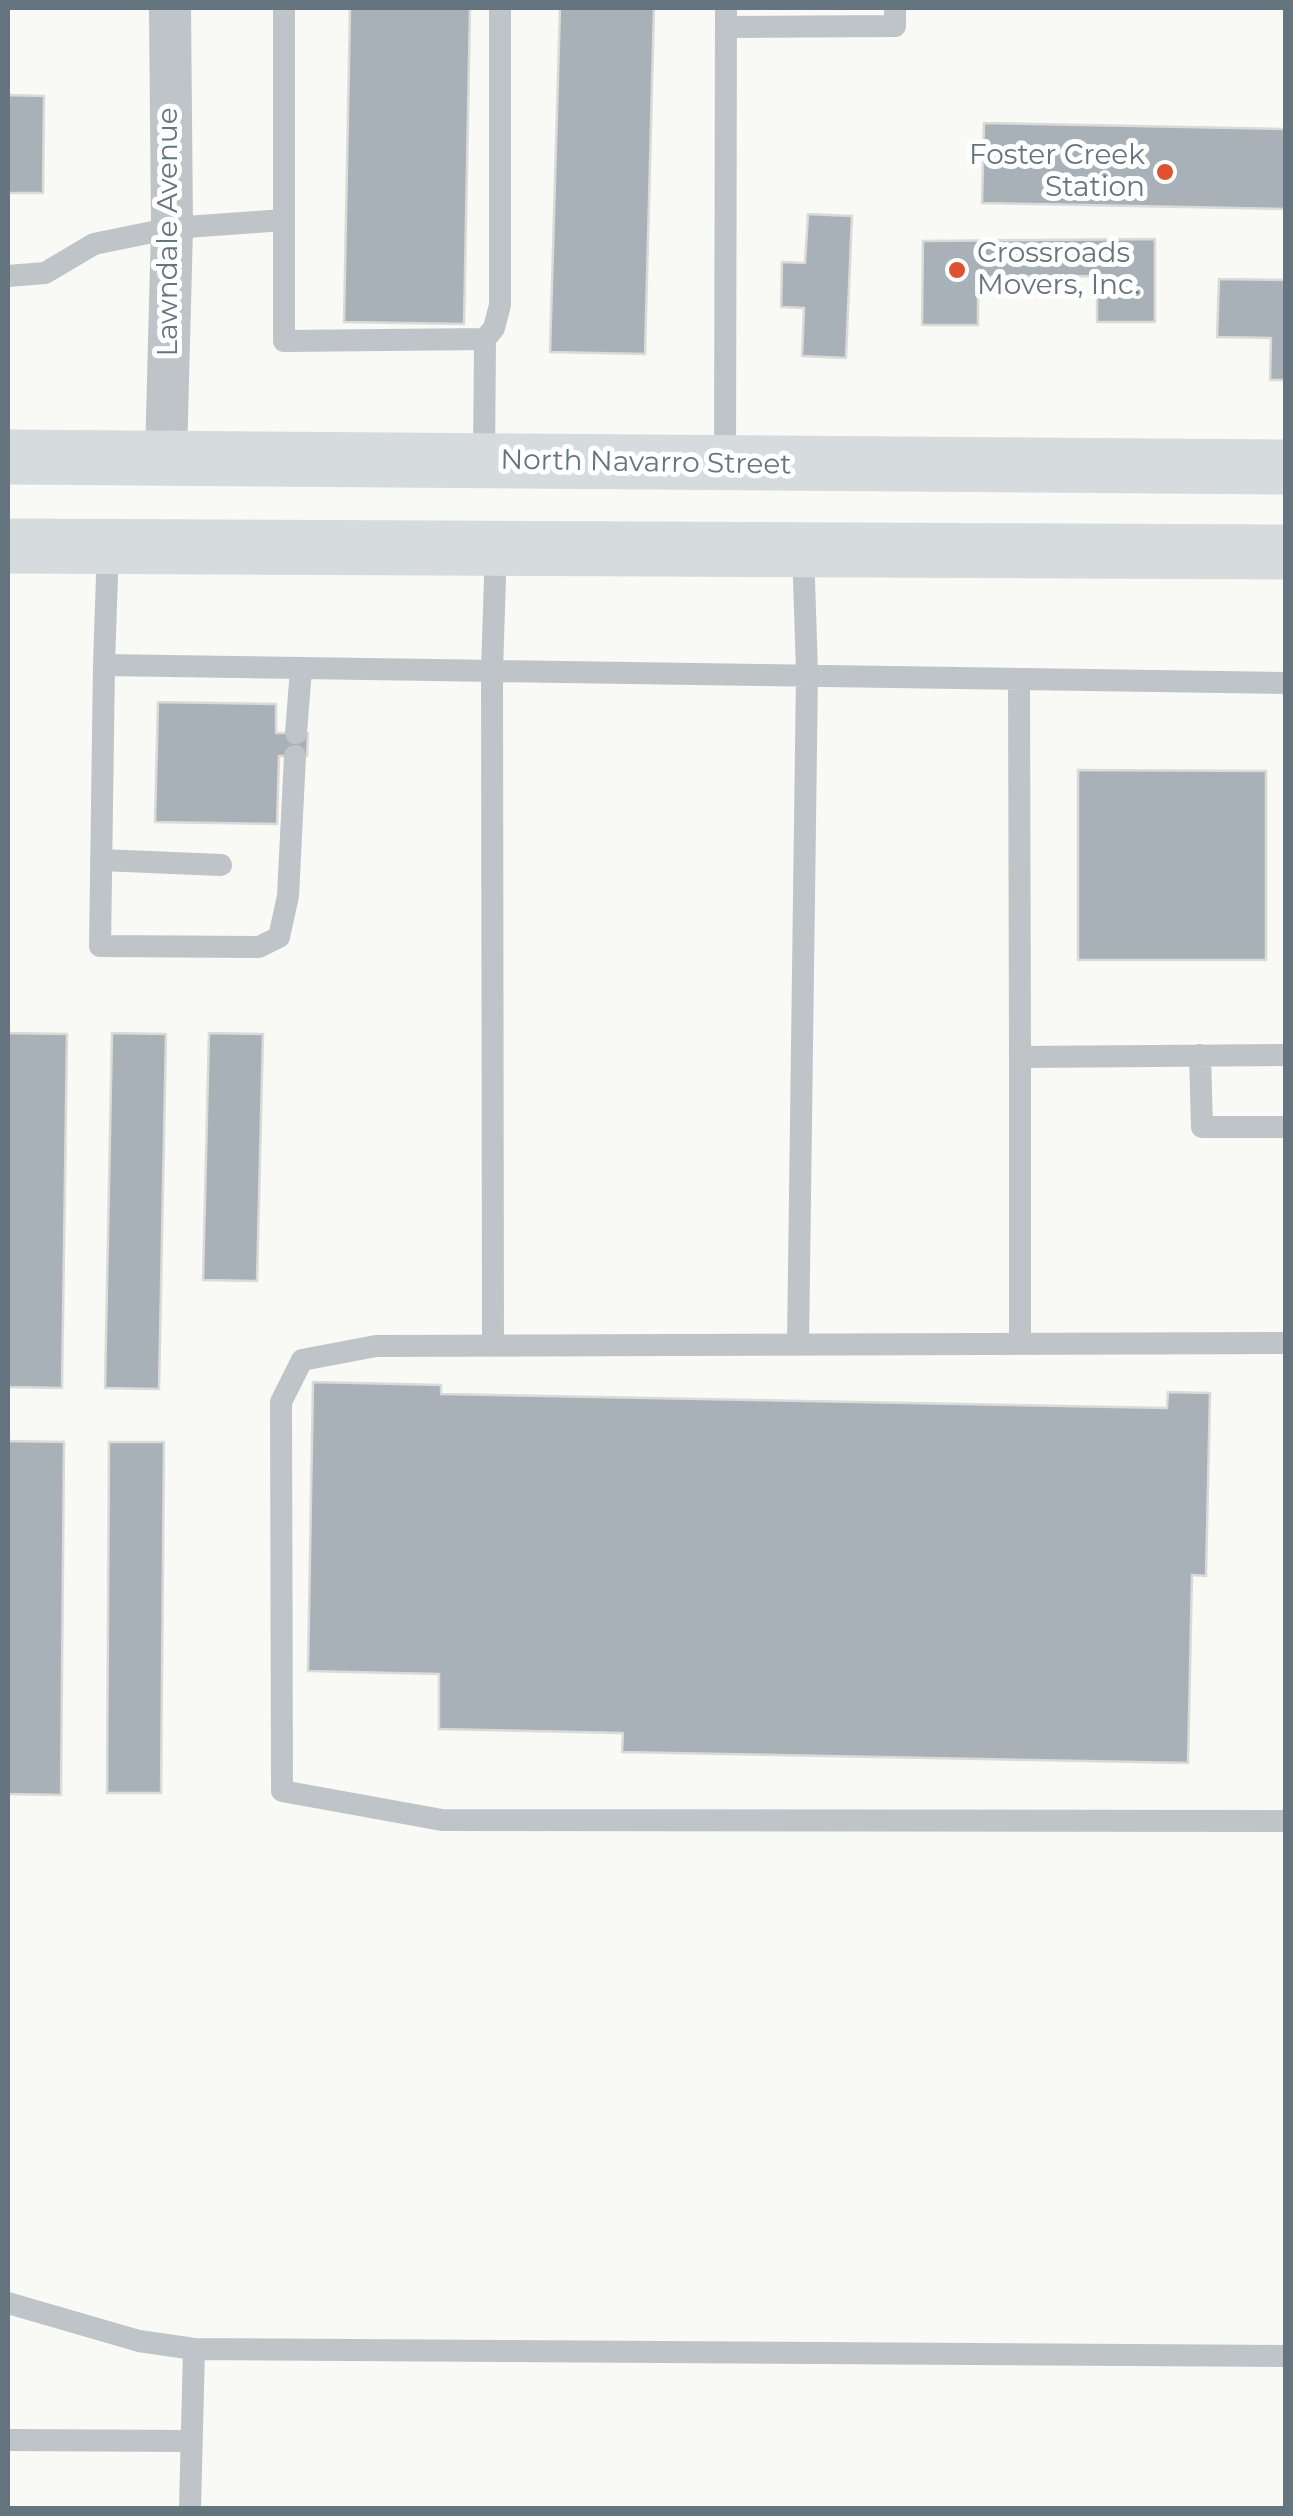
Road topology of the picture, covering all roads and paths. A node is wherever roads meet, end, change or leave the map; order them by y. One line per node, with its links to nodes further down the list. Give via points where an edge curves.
1 (170, 8): 8 (street, Lawndale Avenue)
2 (284, 8): 7 (lane)
3 (500, 8): 10 (lane, via 500,305)
4 (895, 8): 6 (lane, via 895,26)
5 (726, 17): 6 (lane); 14 (lane)
6 (820, 17)
7 (284, 220): 8 (lane); 10 (lane, via 284,340)
8 (172, 228): 9 (lane, via 94,244 45,273); 12 (street, Lawndale Avenue)
9 (8, 276)
10 (485, 339): 13 (lane)
11 (8, 457): 12 (main road, North Navarro Street)
12 (166, 457): 13 (main road, North Navarro Street)
13 (484, 461): 14 (main road, North Navarro Street)
14 (725, 464): 15 (main road, North Navarro Street)
15 (1286, 467)
16 (8, 546): 17 (main road)
17 (108, 546): 18 (main road); 21 (lane)
18 (496, 548): 19 (main road); 23 (lane)
19 (804, 550): 20 (main road); 24 (lane)
20 (1286, 552)
21 (104, 665): 22 (lane); 27 (lane)
22 (300, 669): 23 (lane); 27 (lane, via 288,896 278,937 259,947 100,946)
23 (492, 671): 24 (lane); 36 (lane)
24 (807, 672): 25 (lane); 35 (lane)
25 (1019, 680): 26 (lane); 31 (lane)
26 (1286, 683)
27 (101, 860): 28 (lane)
28 (221, 865)
29 (1200, 1055): 30 (lane); 31 (lane); 32 (lane, via 1202,1127)
30 (1286, 1055)
31 (1020, 1057): 34 (lane)
32 (1286, 1127)
33 (1286, 1343): 34 (lane)
34 (1020, 1344): 35 (lane)
35 (798, 1345): 36 (lane)
36 (493, 1346): 37 (lane, via 376,1346 302,1360 281,1402 282,1792 442,1820)
37 (1286, 1821)
38 (8, 2302): 39 (lane, via 139,2341)
39 (194, 2350): 40 (lane); 42 (lane)
40 (1286, 2356)
41 (8, 2440): 42 (lane)
42 (192, 2441): 43 (lane)
43 (190, 2508)

